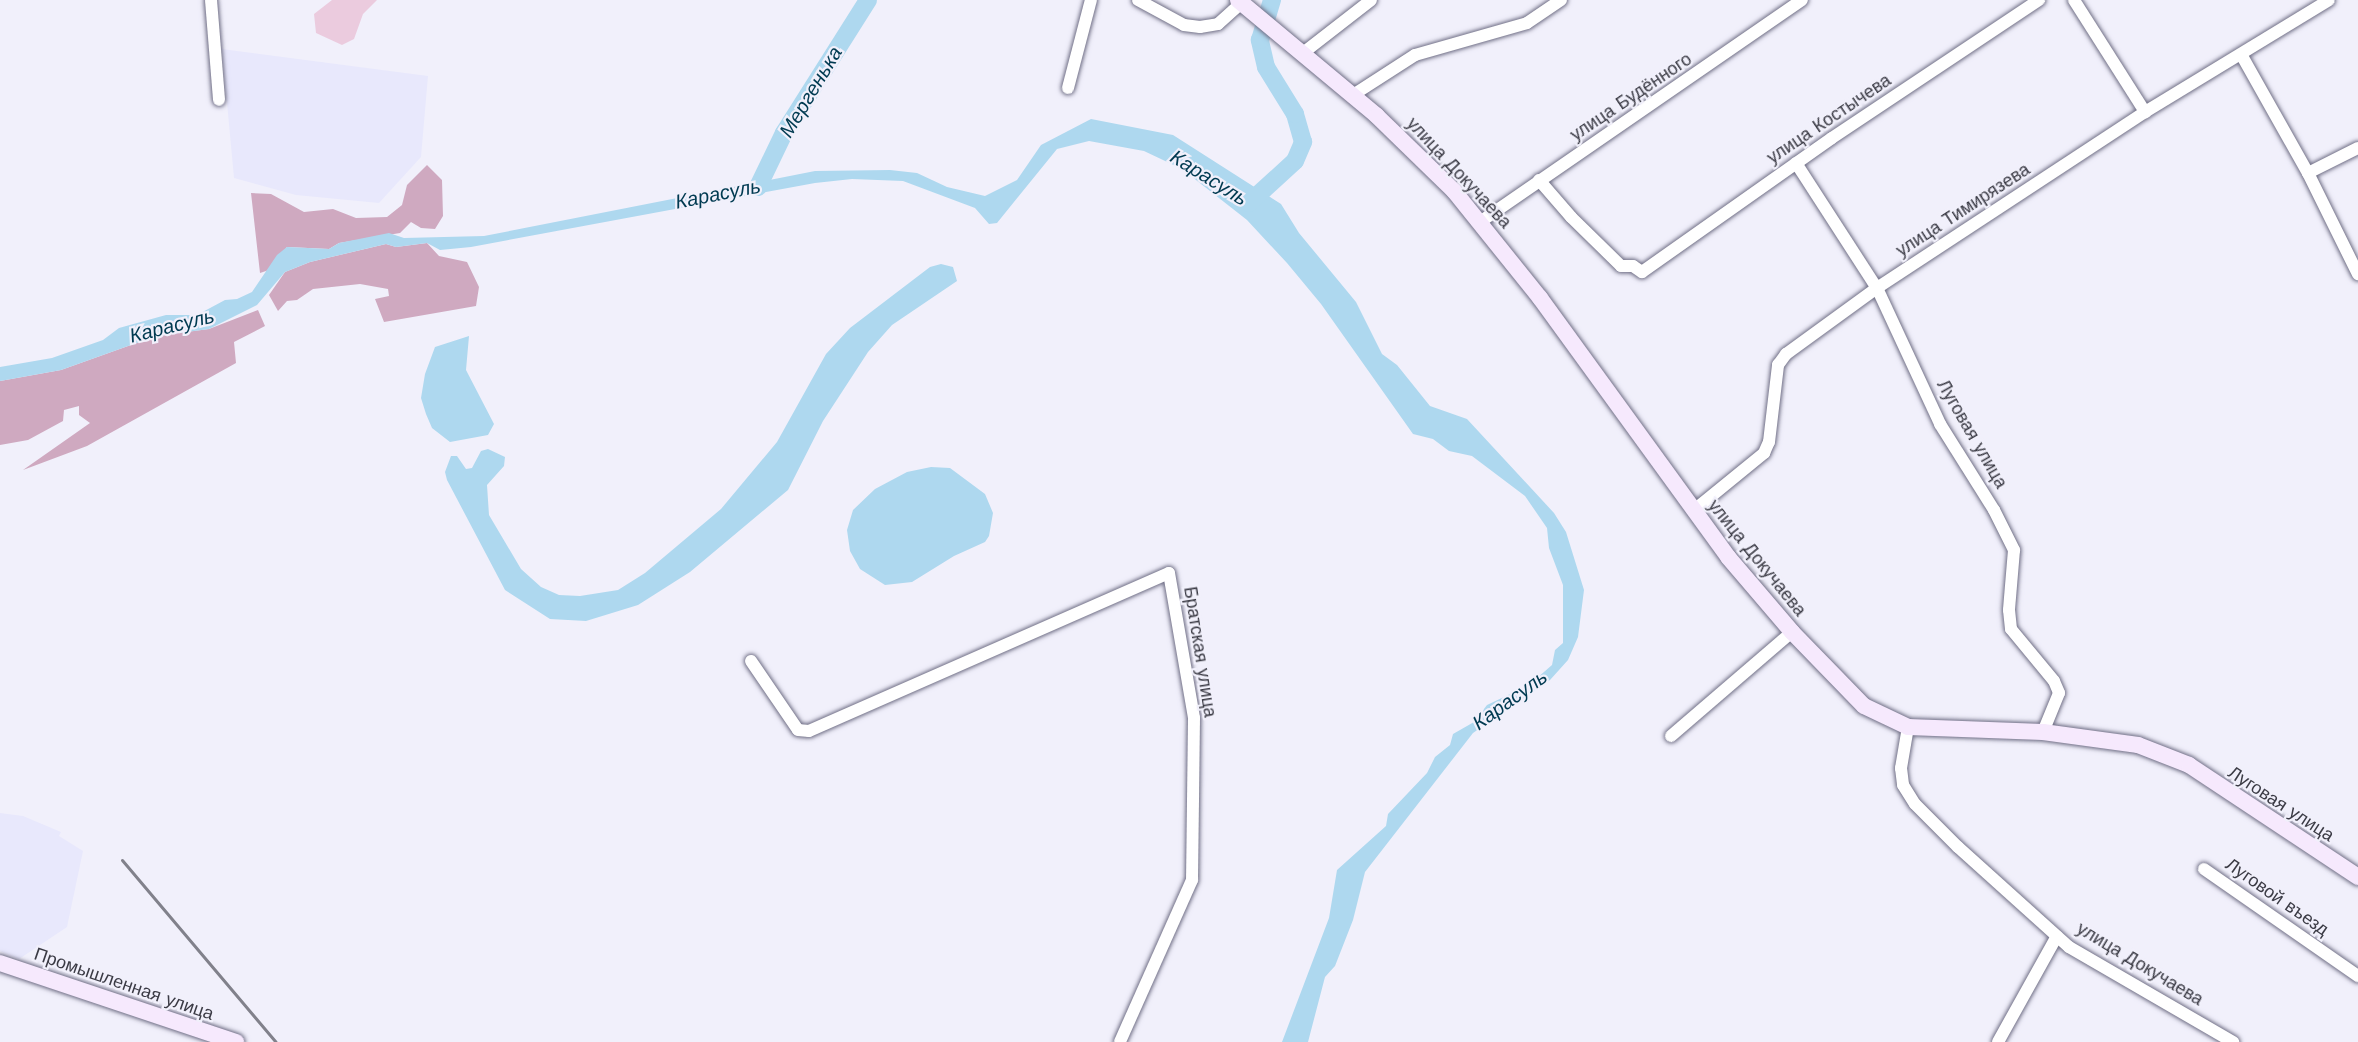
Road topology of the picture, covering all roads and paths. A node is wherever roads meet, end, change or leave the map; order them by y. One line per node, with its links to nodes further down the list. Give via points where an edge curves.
1 (211, 0): 15 (street)
2 (1091, 0): 13 (street)
3 (1138, 0): 10 (street, via 1184,25 1200,27 1218,24)
4 (1371, 0): 11 (street)
5 (1561, 0): 14 (street, via 1527,23 1415,55)
6 (1802, 0): 20 (street, улица Будённого)
7 (2039, 0): 18 (street, улица Костычева)
8 (2074, 0): 16 (street)
9 (2330, 0): 12 (street, улица Тимирязева)
10 (1240, 1): 11 (main road, улица Докучаева)
11 (1303, 53): 14 (main road, улица Докучаева)
12 (2242, 56): 16 (street, улица Тимирязева); 19 (street)
13 (1068, 88)
14 (1353, 95): 21 (main road, улица Докучаева, via 1430,166)
15 (219, 100)
16 (2145, 112): 23 (street, улица Тимирязева)
17 (2358, 148): 19 (street)
18 (1796, 163): 20 (street, улица Костычева, via 1642,272 1634,266 1621,266 1570,217); 23 (street, Луговая улица)
19 (2308, 173): 22 (street)
20 (1539, 180): 21 (street, улица Будённого)
21 (1480, 222): 24 (main road, улица Докучаева, via 1540,298)
22 (2358, 274)
23 (1877, 288): 24 (street, улица Тимирязева, via 1786,354 1778,365 1769,442 1764,453); 28 (street, Луговая улица, via 1940,424 1994,510 2014,550 2011,629 2054,681 2058,693)
24 (1693, 511): 25 (main road, улица Докучаева)
25 (1792, 632): 27 (main road, улица Докучаева, via 1864,706 1890,722); 29 (street)
26 (751, 662): 36 (street, Братская улица, via 798,730 809,731 1169,573 1194,718 1192,880)
27 (1908, 727): 28 (main road, Луговая улица); 32 (street, улица Докучаева, via 1901,775 1908,795 1958,847)
28 (2043, 732): 31 (main road, Луговая улица, via 2138,746 2189,765)
29 (1671, 736)
30 (2204, 869): 34 (street, Луговой въезд)
31 (2358, 877)
32 (2056, 936): 37 (street); 38 (street, улица Докучаева)
33 (0, 963): 35 (main road, Промышленная улица)
34 (2358, 976)
35 (236, 1042)
36 (1120, 1042)
37 (1998, 1042)
38 (2233, 1042)

